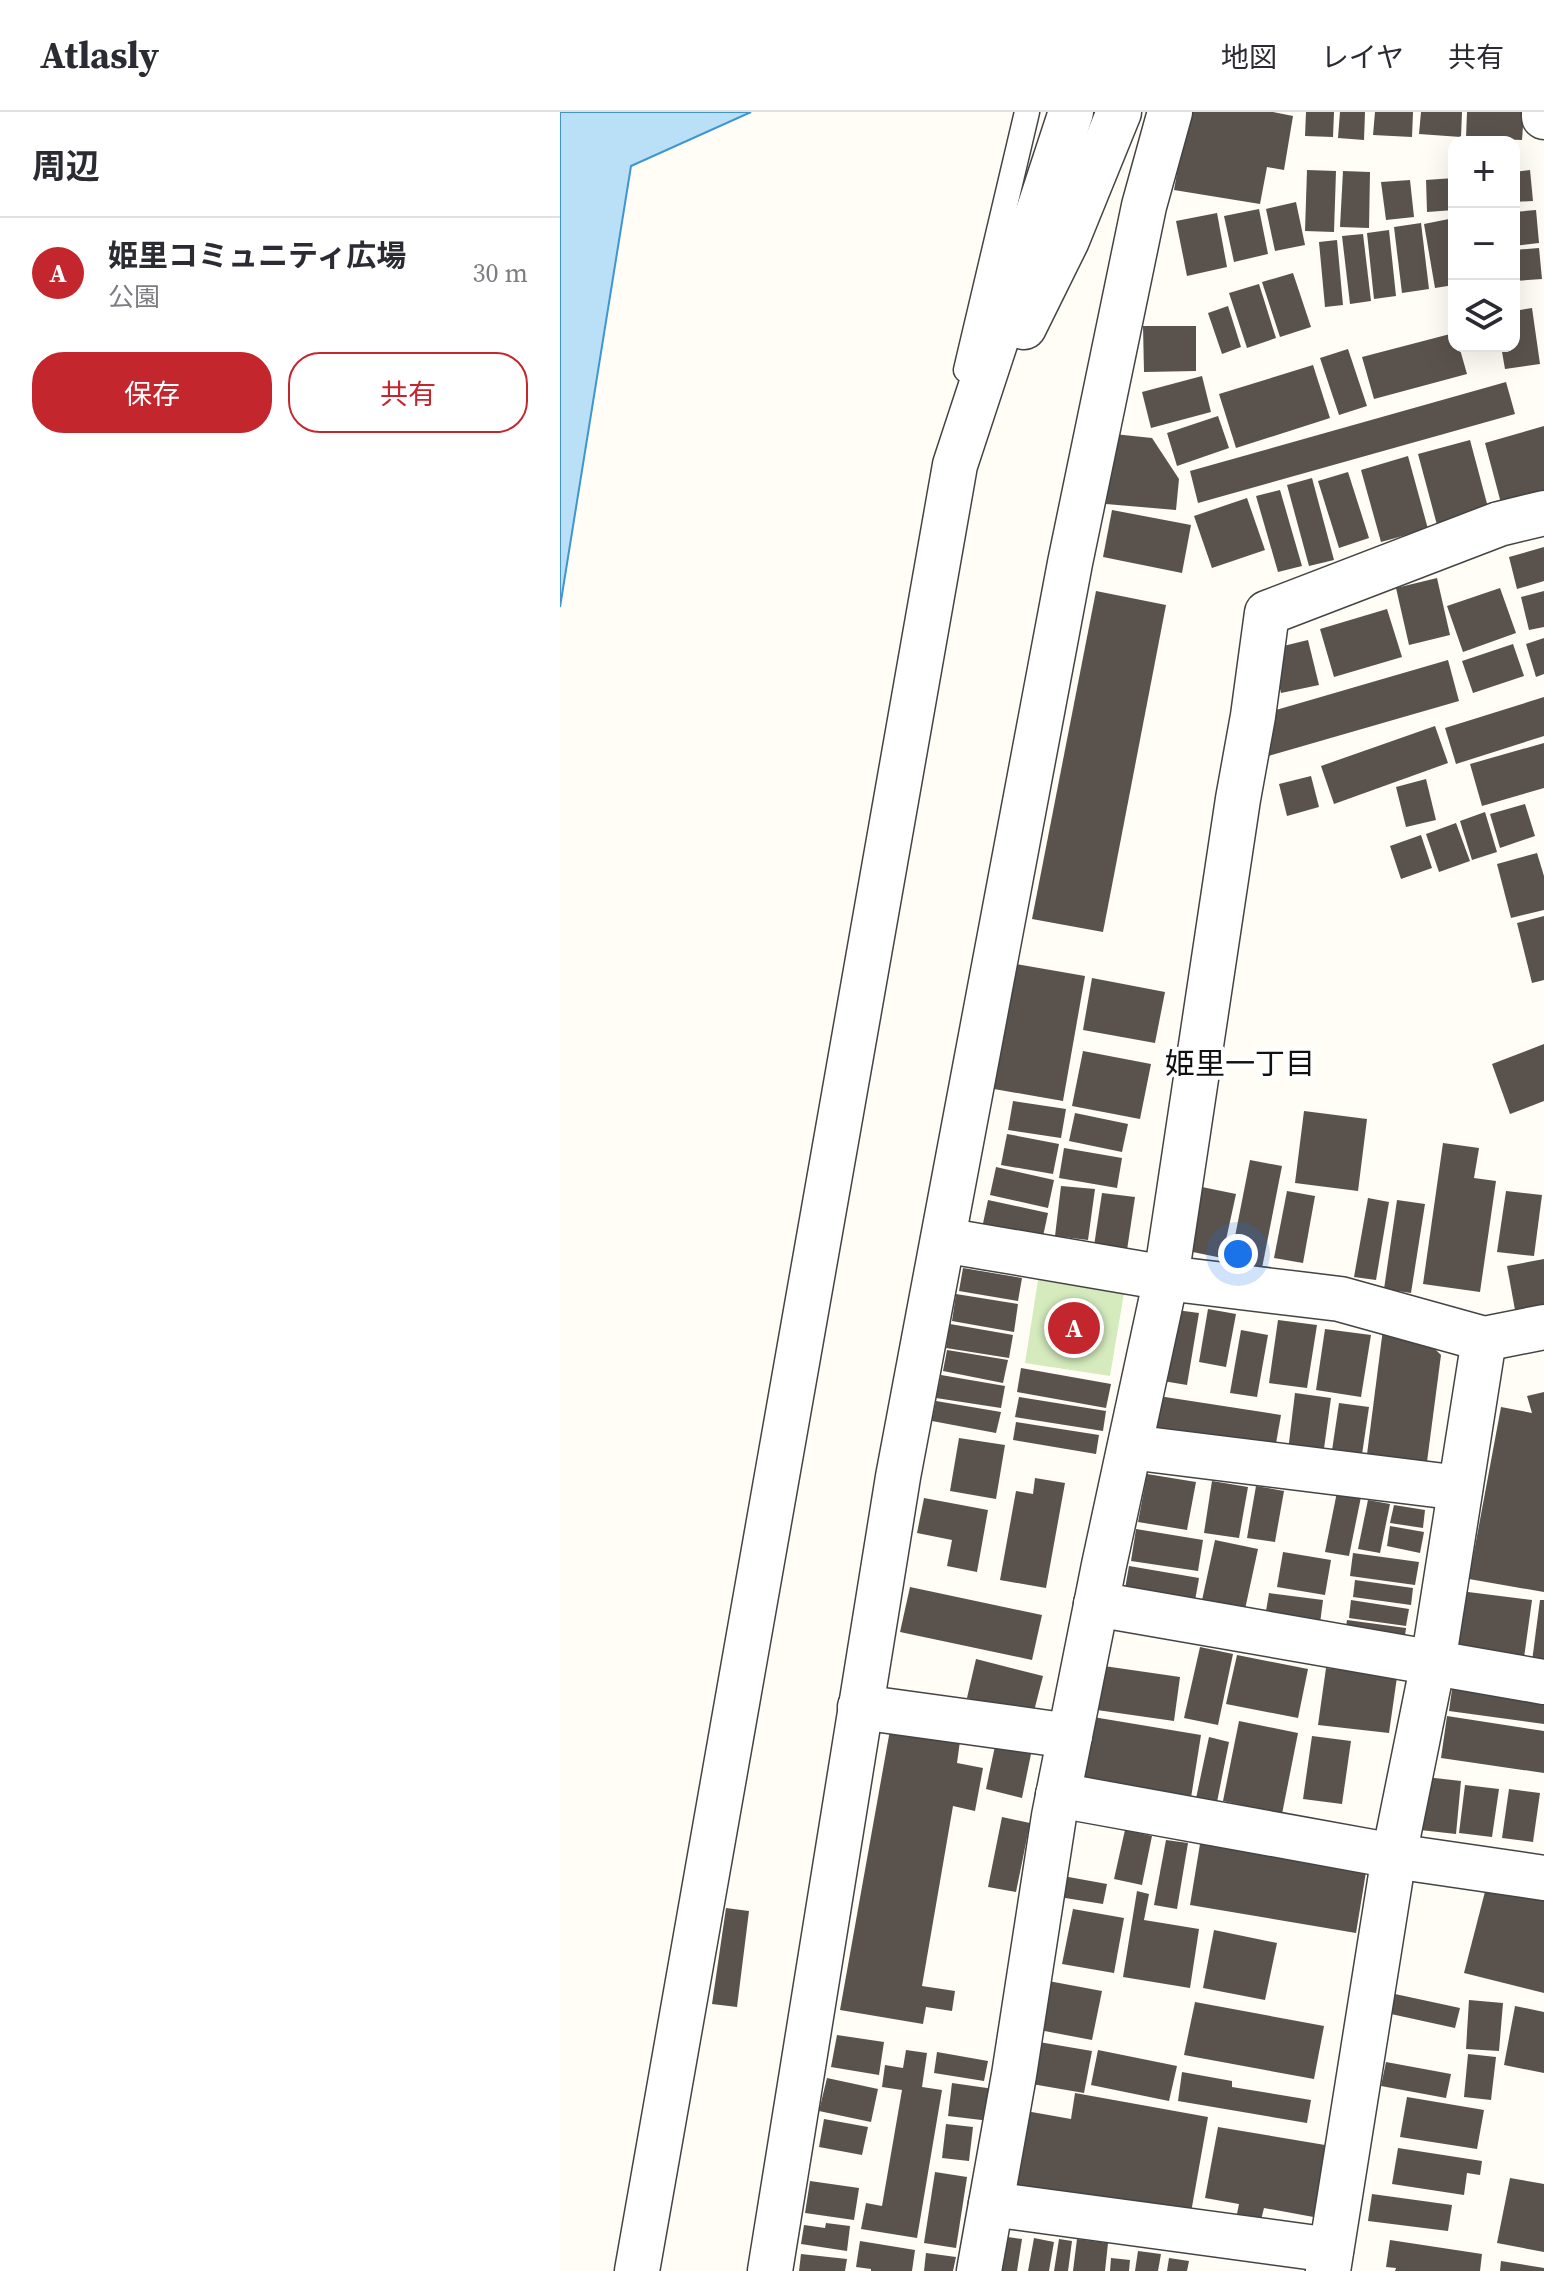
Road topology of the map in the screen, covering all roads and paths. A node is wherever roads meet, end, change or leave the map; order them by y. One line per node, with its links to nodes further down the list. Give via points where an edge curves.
1 (1027, 112): 5 (lane, via 967,367)
2 (1071, 112): 5 (street)
3 (1119, 112): 5 (street, via 1067,240)
4 (1170, 112): 7 (street, via 1144,206 1070,563)
5 (955, 465): 24 (street)
6 (1544, 513): 8 (street, via 1499,524 1267,613)
7 (943, 1240): 8 (street); 16 (street)
8 (1166, 1278): 10 (street, via 1340,1299); 11 (street)
9 (1544, 1327): 10 (street)
10 (1484, 1339): 12 (street)
11 (1130, 1447): 12 (street); 13 (street)
12 (1460, 1488): 14 (street)
13 (1096, 1604): 14 (street); 17 (street)
14 (1433, 1663): 15 (street); 19 (street)
15 (1544, 1682)
16 (860, 1707): 17 (street); 23 (street)
17 (1070, 1736): 18 (street)
18 (1058, 1795): 19 (street); 21 (street)
19 (1394, 1856): 20 (street); 22 (street)
20 (1544, 1878)
21 (991, 2204): 22 (street); 25 (street)
22 (1330, 2261)
23 (770, 2270)
24 (637, 2271)
25 (979, 2271)

